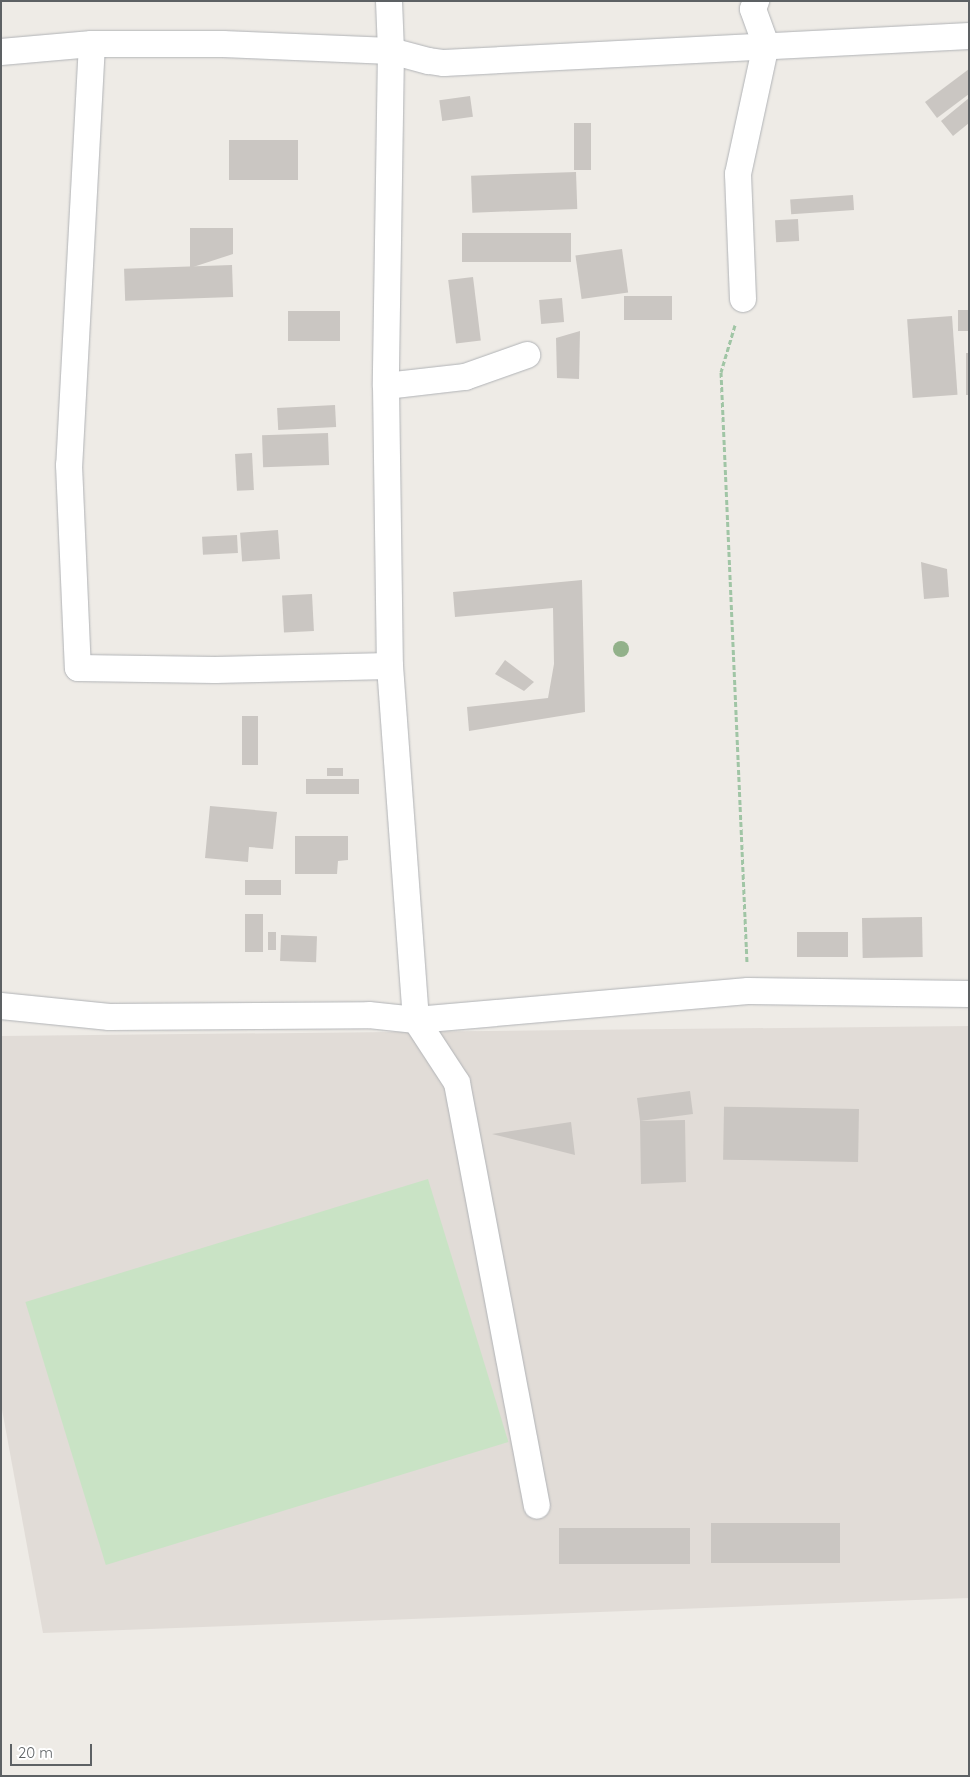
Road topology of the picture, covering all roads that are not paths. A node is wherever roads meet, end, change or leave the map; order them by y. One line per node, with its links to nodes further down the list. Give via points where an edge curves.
1 (389, 1): 6 (street)
2 (756, 1): 5 (street, via 754,9)
3 (969, 36): 5 (street)
4 (92, 44): 6 (street, via 223,44); 7 (street); 11 (street, via 69,465 78,668 215,670)
5 (766, 45): 6 (street, via 444,63 428,62); 8 (street, via 738,174)
6 (391, 51): 10 (street)
7 (1, 52)
8 (743, 299)
9 (527, 355): 10 (street, via 465,377)
10 (386, 386): 11 (street)
11 (390, 666): 14 (street)
12 (969, 994): 14 (street, via 748,992)
13 (1, 1006): 14 (street, via 109,1017 369,1015)
14 (416, 1020): 15 (street, via 457,1083)
15 (537, 1506)

